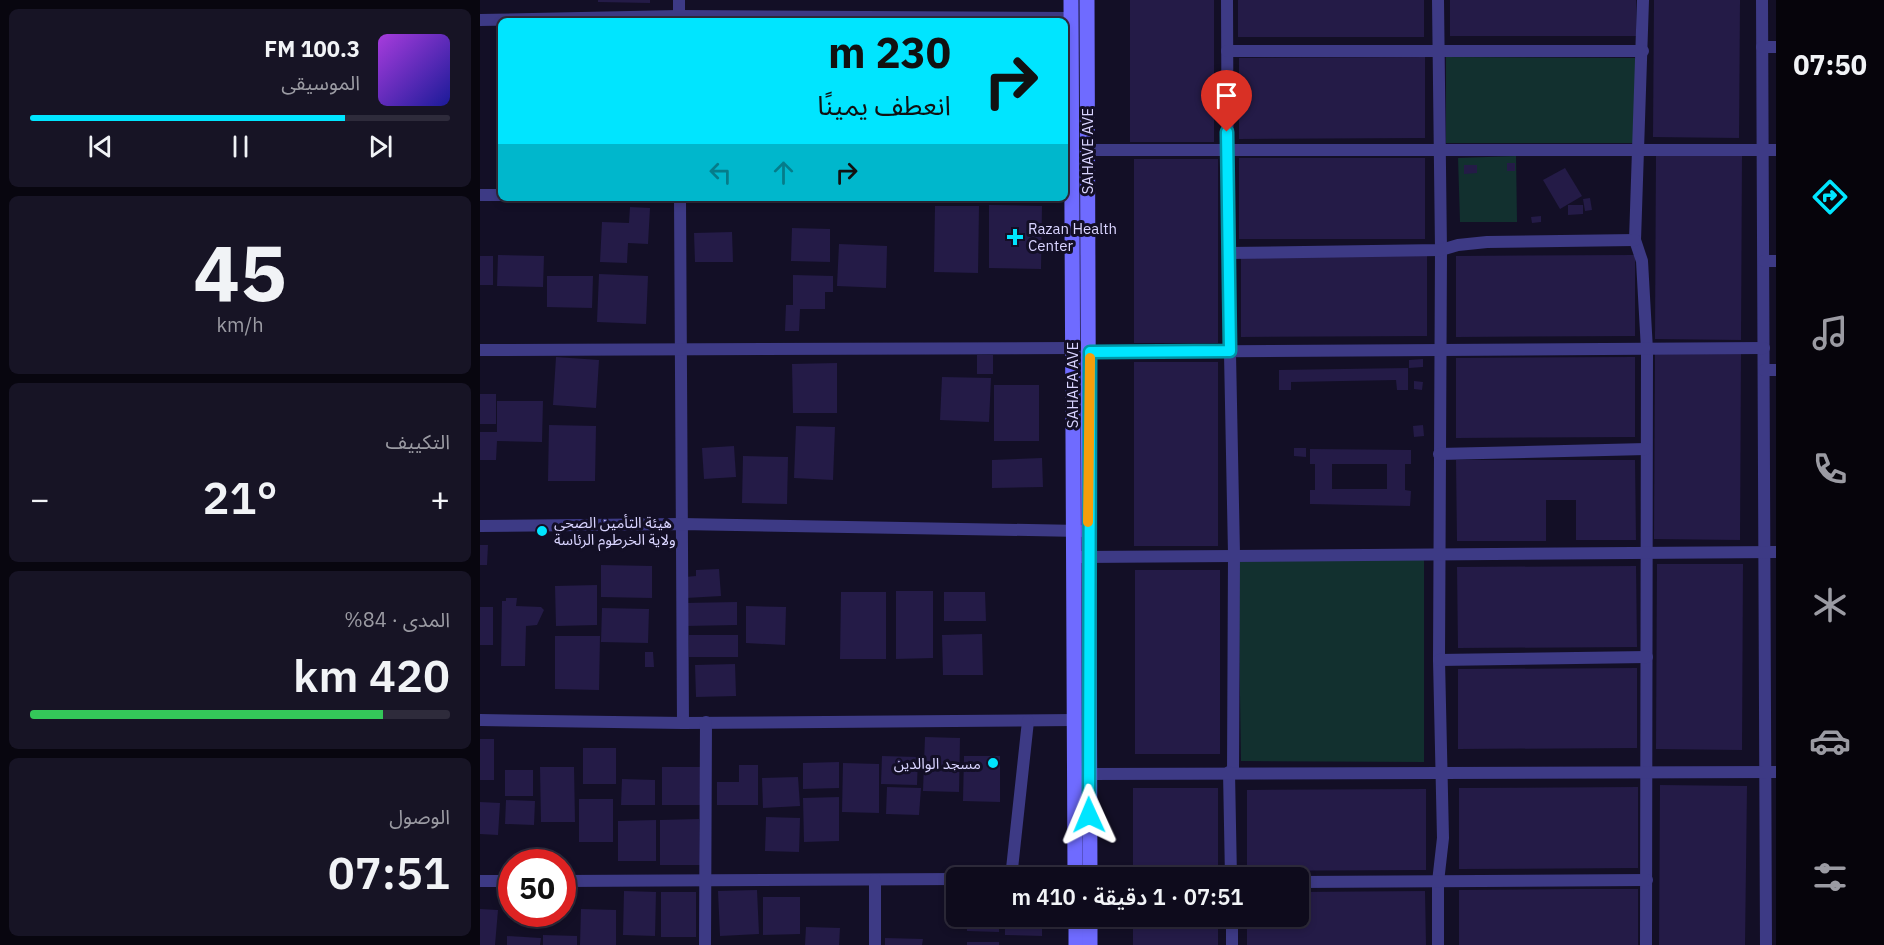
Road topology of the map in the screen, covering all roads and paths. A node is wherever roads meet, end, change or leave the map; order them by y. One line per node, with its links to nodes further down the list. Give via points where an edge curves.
1 (679, 0): 8 (street)
2 (1071, 0): 9 (main road, SAHAFA AVE)
3 (1087, 0): 17 (main road, SAHAVE AVE)
4 (1227, 0): 15 (street)
5 (1438, 0): 14 (street)
6 (1643, 0): 16 (street)
7 (1762, 0): 12 (street)
8 (679, 18): 9 (street)
9 (1071, 18): 23 (main road, SAHAFA AVE)
10 (480, 20): 11 (street)
11 (498, 20)
12 (1762, 47): 13 (street); 19 (street)
13 (1776, 47)
14 (1438, 50): 15 (street); 16 (street); 18 (street)
15 (1227, 51): 21 (street)
16 (1642, 51): 22 (street)
17 (1087, 150): 21 (street); 37 (main road, SAHAVE AVE)
18 (1441, 150): 21 (street); 22 (street); 28 (street)
19 (1763, 150): 20 (street); 22 (street); 30 (street)
20 (1776, 150)
21 (1227, 152): 29 (street)
22 (1638, 152): 27 (street)
23 (1068, 194): 32 (main road, SAHAFA AVE)
24 (480, 195): 25 (street)
25 (498, 195)
26 (680, 201): 31 (street)
27 (1635, 240): 28 (street, via 1487,242); 35 (street, via 1642,261)
28 (1441, 250): 29 (street); 38 (street)
29 (1228, 253): 36 (street)
30 (1770, 261): 33 (street)
31 (680, 348): 32 (street); 34 (street); 44 (street)
32 (1071, 348): 46 (main road, SAHAFA AVE)
33 (1764, 348): 35 (street); 39 (street)
34 (480, 350)
35 (1647, 350): 38 (street); 40 (street)
36 (1230, 351): 37 (street); 38 (street); 50 (street)
37 (1090, 352): 46 (main road, SAHAVE AVE)
38 (1440, 352): 41 (street)
39 (1770, 370): 42 (street)
40 (1647, 449): 41 (street); 48 (street)
41 (1439, 454): 51 (street)
42 (1762, 481): 43 (street); 47 (street)
43 (1776, 481)
44 (681, 524): 45 (street); 46 (street); 60 (street)
45 (480, 526)
46 (1081, 531): 52 (main road, SAHAVE AVE)
47 (1763, 551): 48 (street); 49 (street); 55 (street)
48 (1646, 552): 51 (street); 53 (street)
49 (1776, 552)
50 (1234, 554): 51 (street); 52 (street); 61 (street)
51 (1439, 555): 54 (street)
52 (1082, 557): 57 (main road); 65 (main road, SAHAVE AVE)
53 (1647, 657): 54 (street); 62 (street)
54 (1439, 660): 64 (street)
55 (1770, 674): 63 (street)
56 (480, 720): 60 (street)
57 (1075, 720): 58 (street); 67 (main road)
58 (1028, 721): 59 (street); 66 (street)
59 (706, 722): 60 (street); 76 (street)
60 (683, 723)
61 (1231, 772): 64 (street); 65 (street); 69 (street)
62 (1647, 772): 63 (street); 64 (street); 71 (street)
63 (1770, 772): 89 (street)
64 (1441, 773): 78 (street, via 1443,838)
65 (1089, 774): 68 (main road, SAHAVE AVE)
66 (1012, 867)
67 (1075, 867)
68 (1090, 867)
69 (1231, 867)
70 (946, 879): 72 (street)
71 (1647, 879): 78 (street); 88 (street)
72 (875, 880): 76 (street); 83 (street)
73 (480, 881): 74 (street)
74 (498, 881)
75 (576, 881): 76 (street)
76 (705, 882): 82 (street)
77 (1309, 882): 78 (street)
78 (1438, 882): 87 (street)
79 (1076, 927): 84 (main road)
80 (1090, 927): 85 (main road)
81 (1232, 927): 86 (street)
82 (705, 945)
83 (875, 945)
84 (1076, 945)
85 (1090, 945)
86 (1232, 945)
87 (1438, 945)
88 (1646, 945)
89 (1766, 945)

